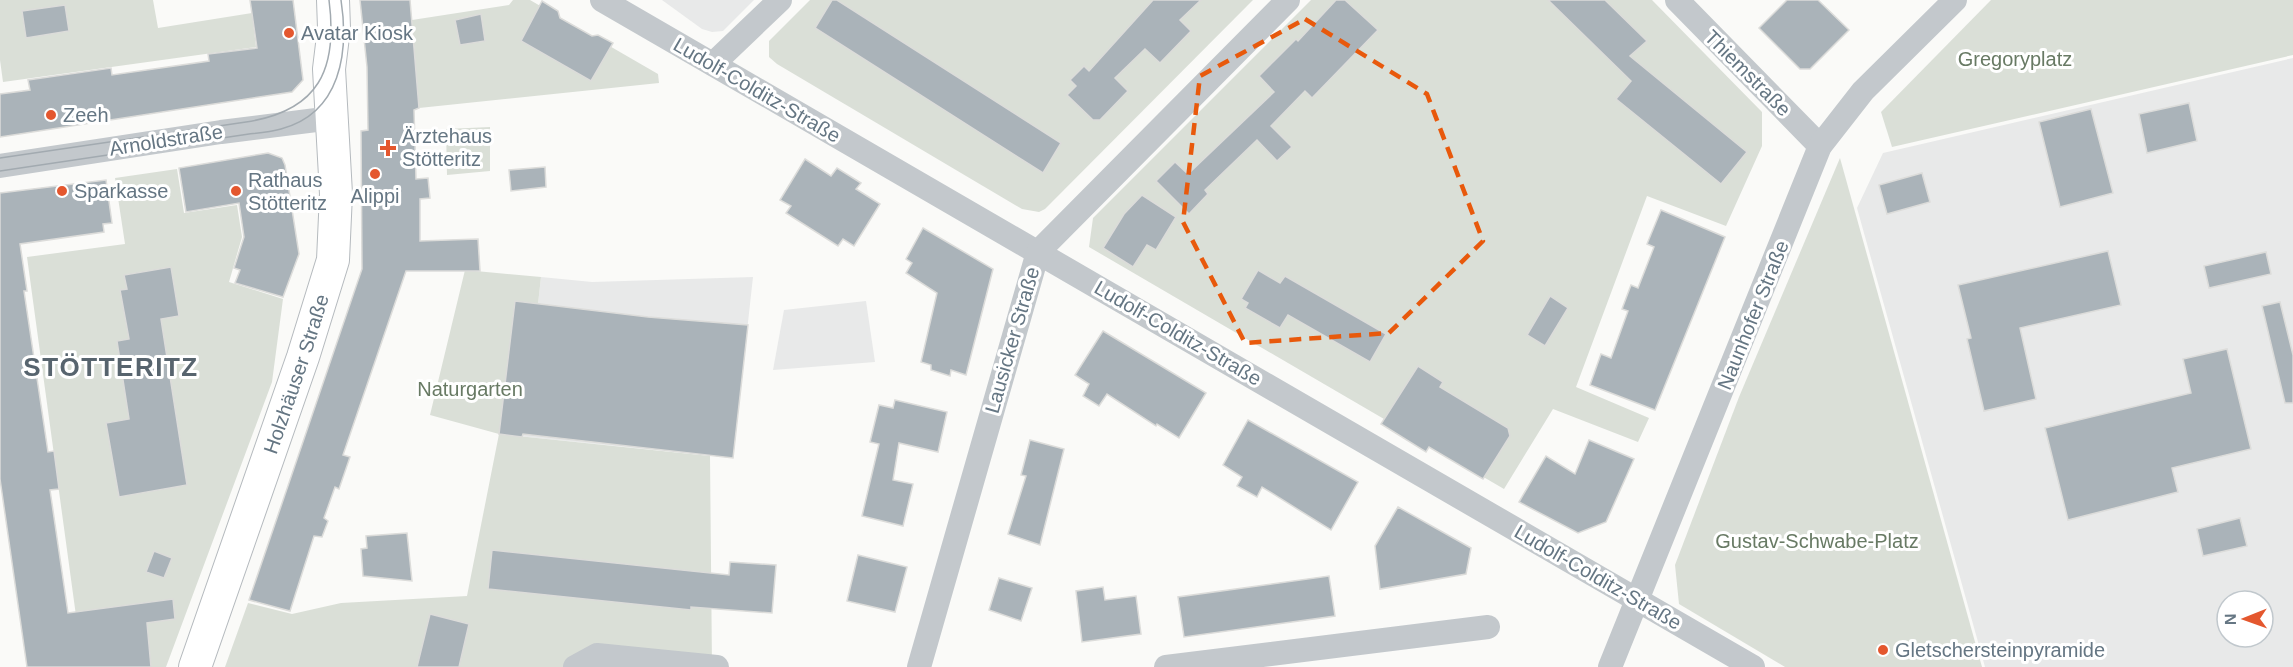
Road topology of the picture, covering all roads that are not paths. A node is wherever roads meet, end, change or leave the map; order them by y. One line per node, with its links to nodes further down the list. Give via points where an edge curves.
1 (312, 0): 9 (main road, Holzhäuser Straße)
2 (333, 0): 9 (main road, Holzhäuser Straße)
3 (602, 0): 8 (street, Ludolf-Colditz-Straße)
4 (780, 0): 8 (street)
5 (1288, 0): 13 (street, Lausicker Straße)
6 (1677, 0): 11 (street, Thiemstraße)
7 (1955, 0): 11 (street, Naunhofer Straße, via 1863,91)
8 (713, 64): 13 (street, Ludolf-Colditz-Straße)
9 (329, 69): 10 (main road, Holzhäuser Straße)
10 (332, 118): 12 (street, Arnoldstraße); 16 (main road, Holzhäuser Straße, via 336,194 333,260)
11 (1820, 146): 14 (street, Naunhofer Straße)
12 (0, 166)
13 (1038, 252): 14 (street, Ludolf-Colditz-Straße); 19 (street, Lausicker Straße)
14 (1638, 600): 21 (street, Naunhofer Straße); 22 (street, Ludolf-Colditz-Straße)
15 (1488, 627): 20 (street)
16 (195, 667)
17 (575, 667): 18 (street, via 597,655)
18 (717, 667)
19 (919, 667)
20 (1167, 667)
21 (1610, 667)
22 (1753, 667)

